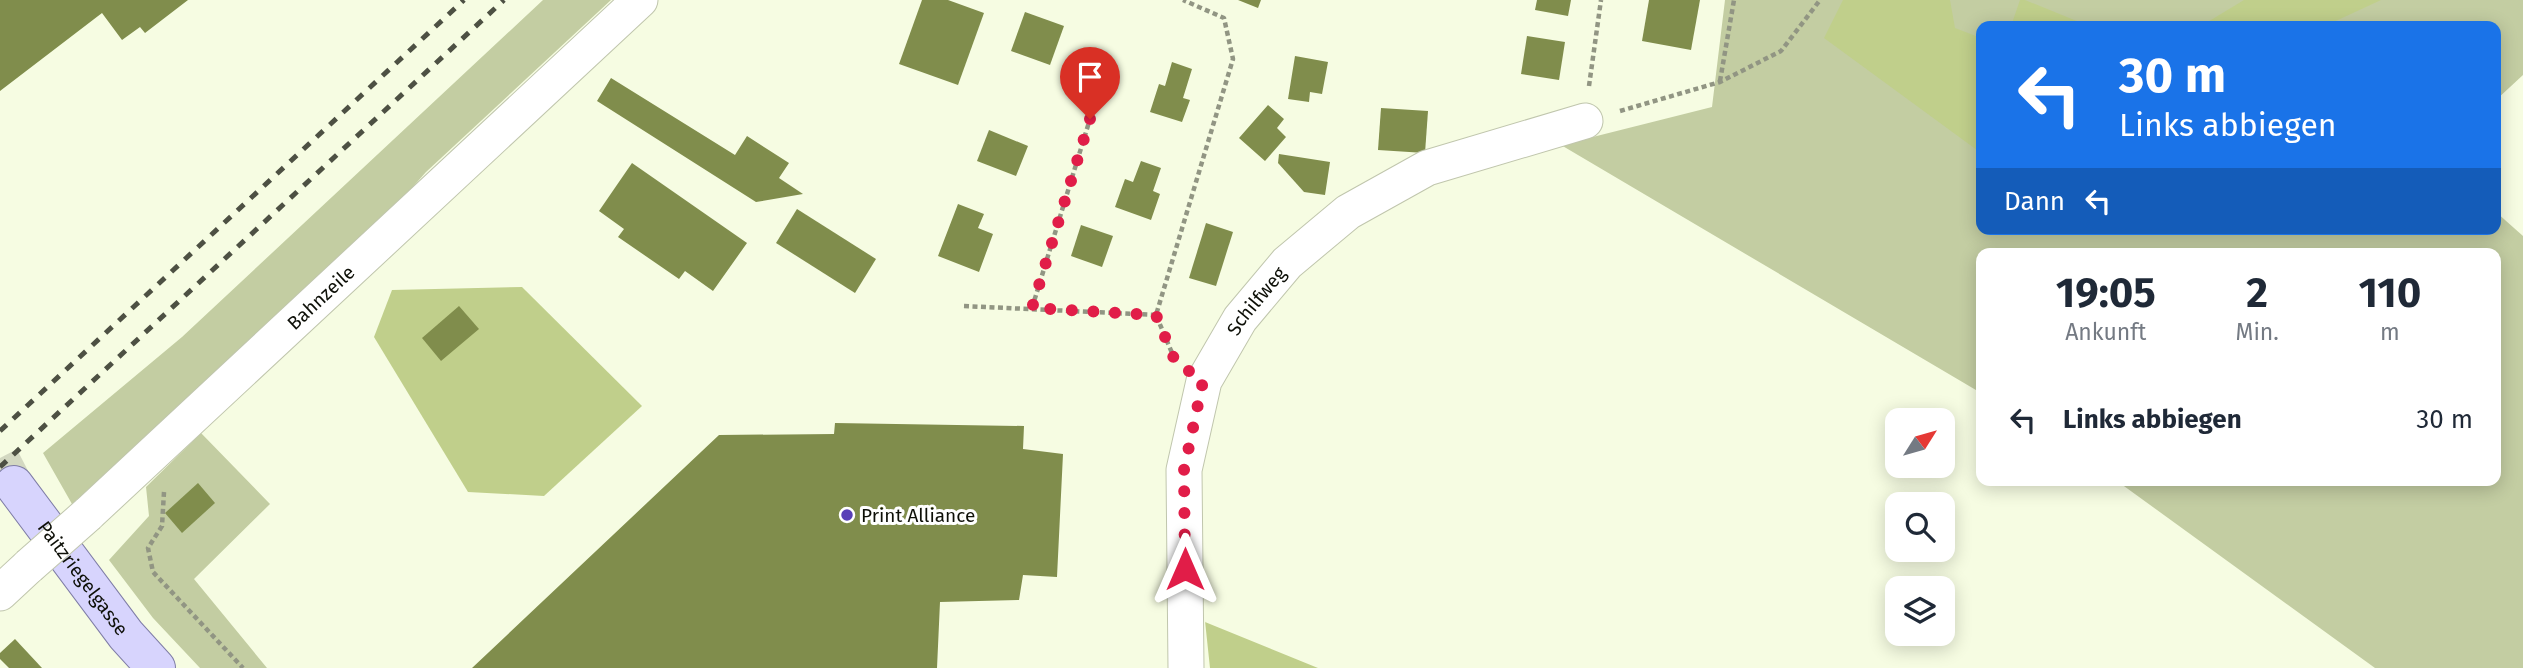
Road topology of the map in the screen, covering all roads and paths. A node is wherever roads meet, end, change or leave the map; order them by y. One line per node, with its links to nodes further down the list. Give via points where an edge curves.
1 (640, 0): 13 (street, Bahnzeile)
2 (1183, 0): 11 (path, via 1224,18 1233,60)
3 (1601, 0): 8 (path)
4 (1734, 0): 6 (path)
5 (1821, 0): 6 (path, via 1781,51)
6 (1720, 82): 8 (path)
7 (1090, 119): 10 (path)
8 (1585, 121): 12 (street, Schilfweg, via 1427,168 1348,212 1287,263 1240,319)
9 (964, 306): 10 (path)
10 (1032, 308): 11 (path)
11 (1156, 315): 12 (path, via 1175,361)
12 (1203, 381): 18 (street, Schilfweg, via 1184,470)
13 (141, 464): 15 (street, Bahnzeile, bridge); 17 (path, via 164,492 162,526 148,548 153,572)
14 (14, 485): 16 (main road, Paitzriegelgasse)
15 (0, 593)
16 (156, 668)
17 (243, 668)
18 (1186, 668)

